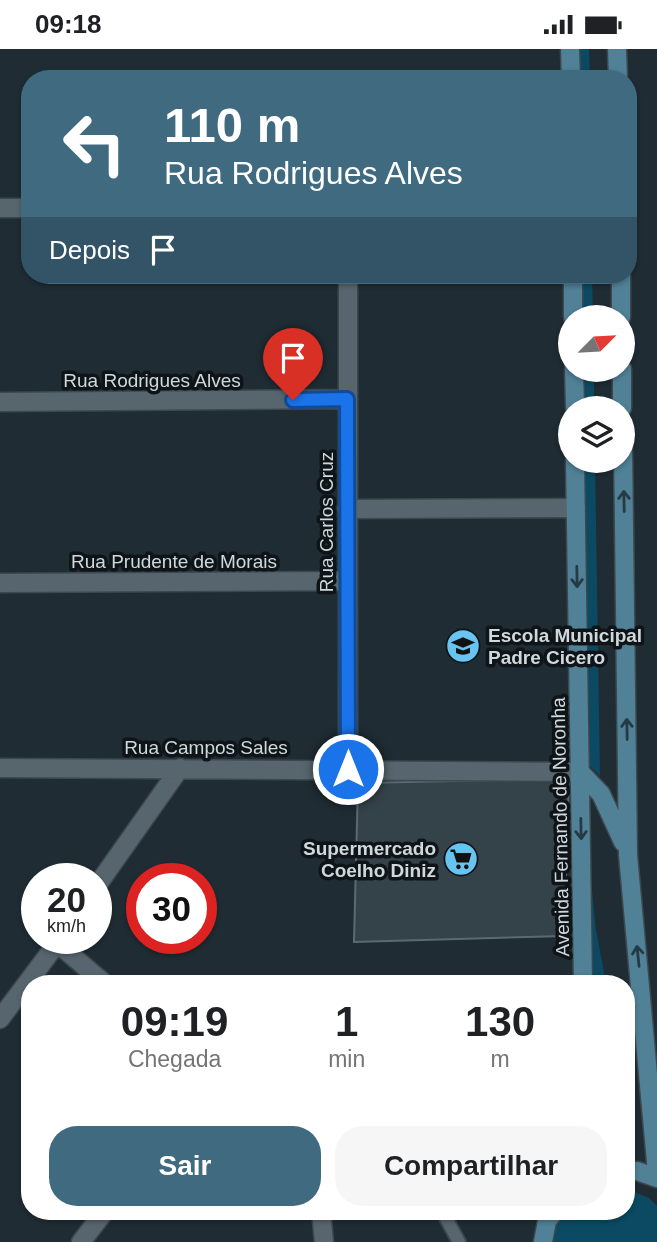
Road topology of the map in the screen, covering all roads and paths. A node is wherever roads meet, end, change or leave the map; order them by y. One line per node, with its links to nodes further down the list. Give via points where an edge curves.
1 (570, 49): 3 (main road)
2 (617, 49): 4 (main road)
3 (571, 70)
4 (618, 70)
5 (0, 208): 6 (street)
6 (21, 208)
7 (348, 284): 12 (street, Rua Carlos Cruz)
8 (573, 284): 10 (main road)
9 (621, 284): 11 (main road)
10 (573, 305)
11 (621, 305)
12 (347, 399): 13 (street, Rua Rodrigues Alves); 17 (street, Rua Carlos Cruz)
13 (0, 402)
14 (575, 473): 16 (main road, Avenida Fernando de Noronha)
15 (623, 473): 24 (main road, one-way to 15)
16 (576, 508): 17 (street); 23 (main road, Avenida Fernando de Noronha, one-way to 23)
17 (348, 509): 18 (street, Rua Carlos Cruz)
18 (347, 581): 19 (street, Rua Prudente de Morais); 22 (street, Rua Carlos Cruz)
19 (0, 583)
20 (0, 768): 21 (street, Rua Campos Sales)
21 (180, 768): 22 (street, Rua Campos Sales); 25 (street)
22 (348, 769): 23 (street, Rua Campos Sales)
23 (580, 772): 24 (main road, via 601,794); 30 (main road, Avenida Fernando de Noronha, one-way to 30)
24 (628, 855): 34 (main road, one-way to 24)
25 (112, 864)
26 (49, 954): 28 (street)
27 (73, 954): 29 (street)
28 (33, 975)
29 (95, 975)
30 (583, 975)
31 (21, 991): 32 (street)
32 (0, 1019)
33 (635, 1171): 34 (main road)
34 (657, 1175)
35 (98, 1220): 39 (street)
36 (322, 1220): 40 (street)
37 (447, 1220): 41 (lane)
38 (548, 1220): 42 (main road)
39 (81, 1242)
40 (324, 1242)
41 (459, 1242)
42 (543, 1242)

